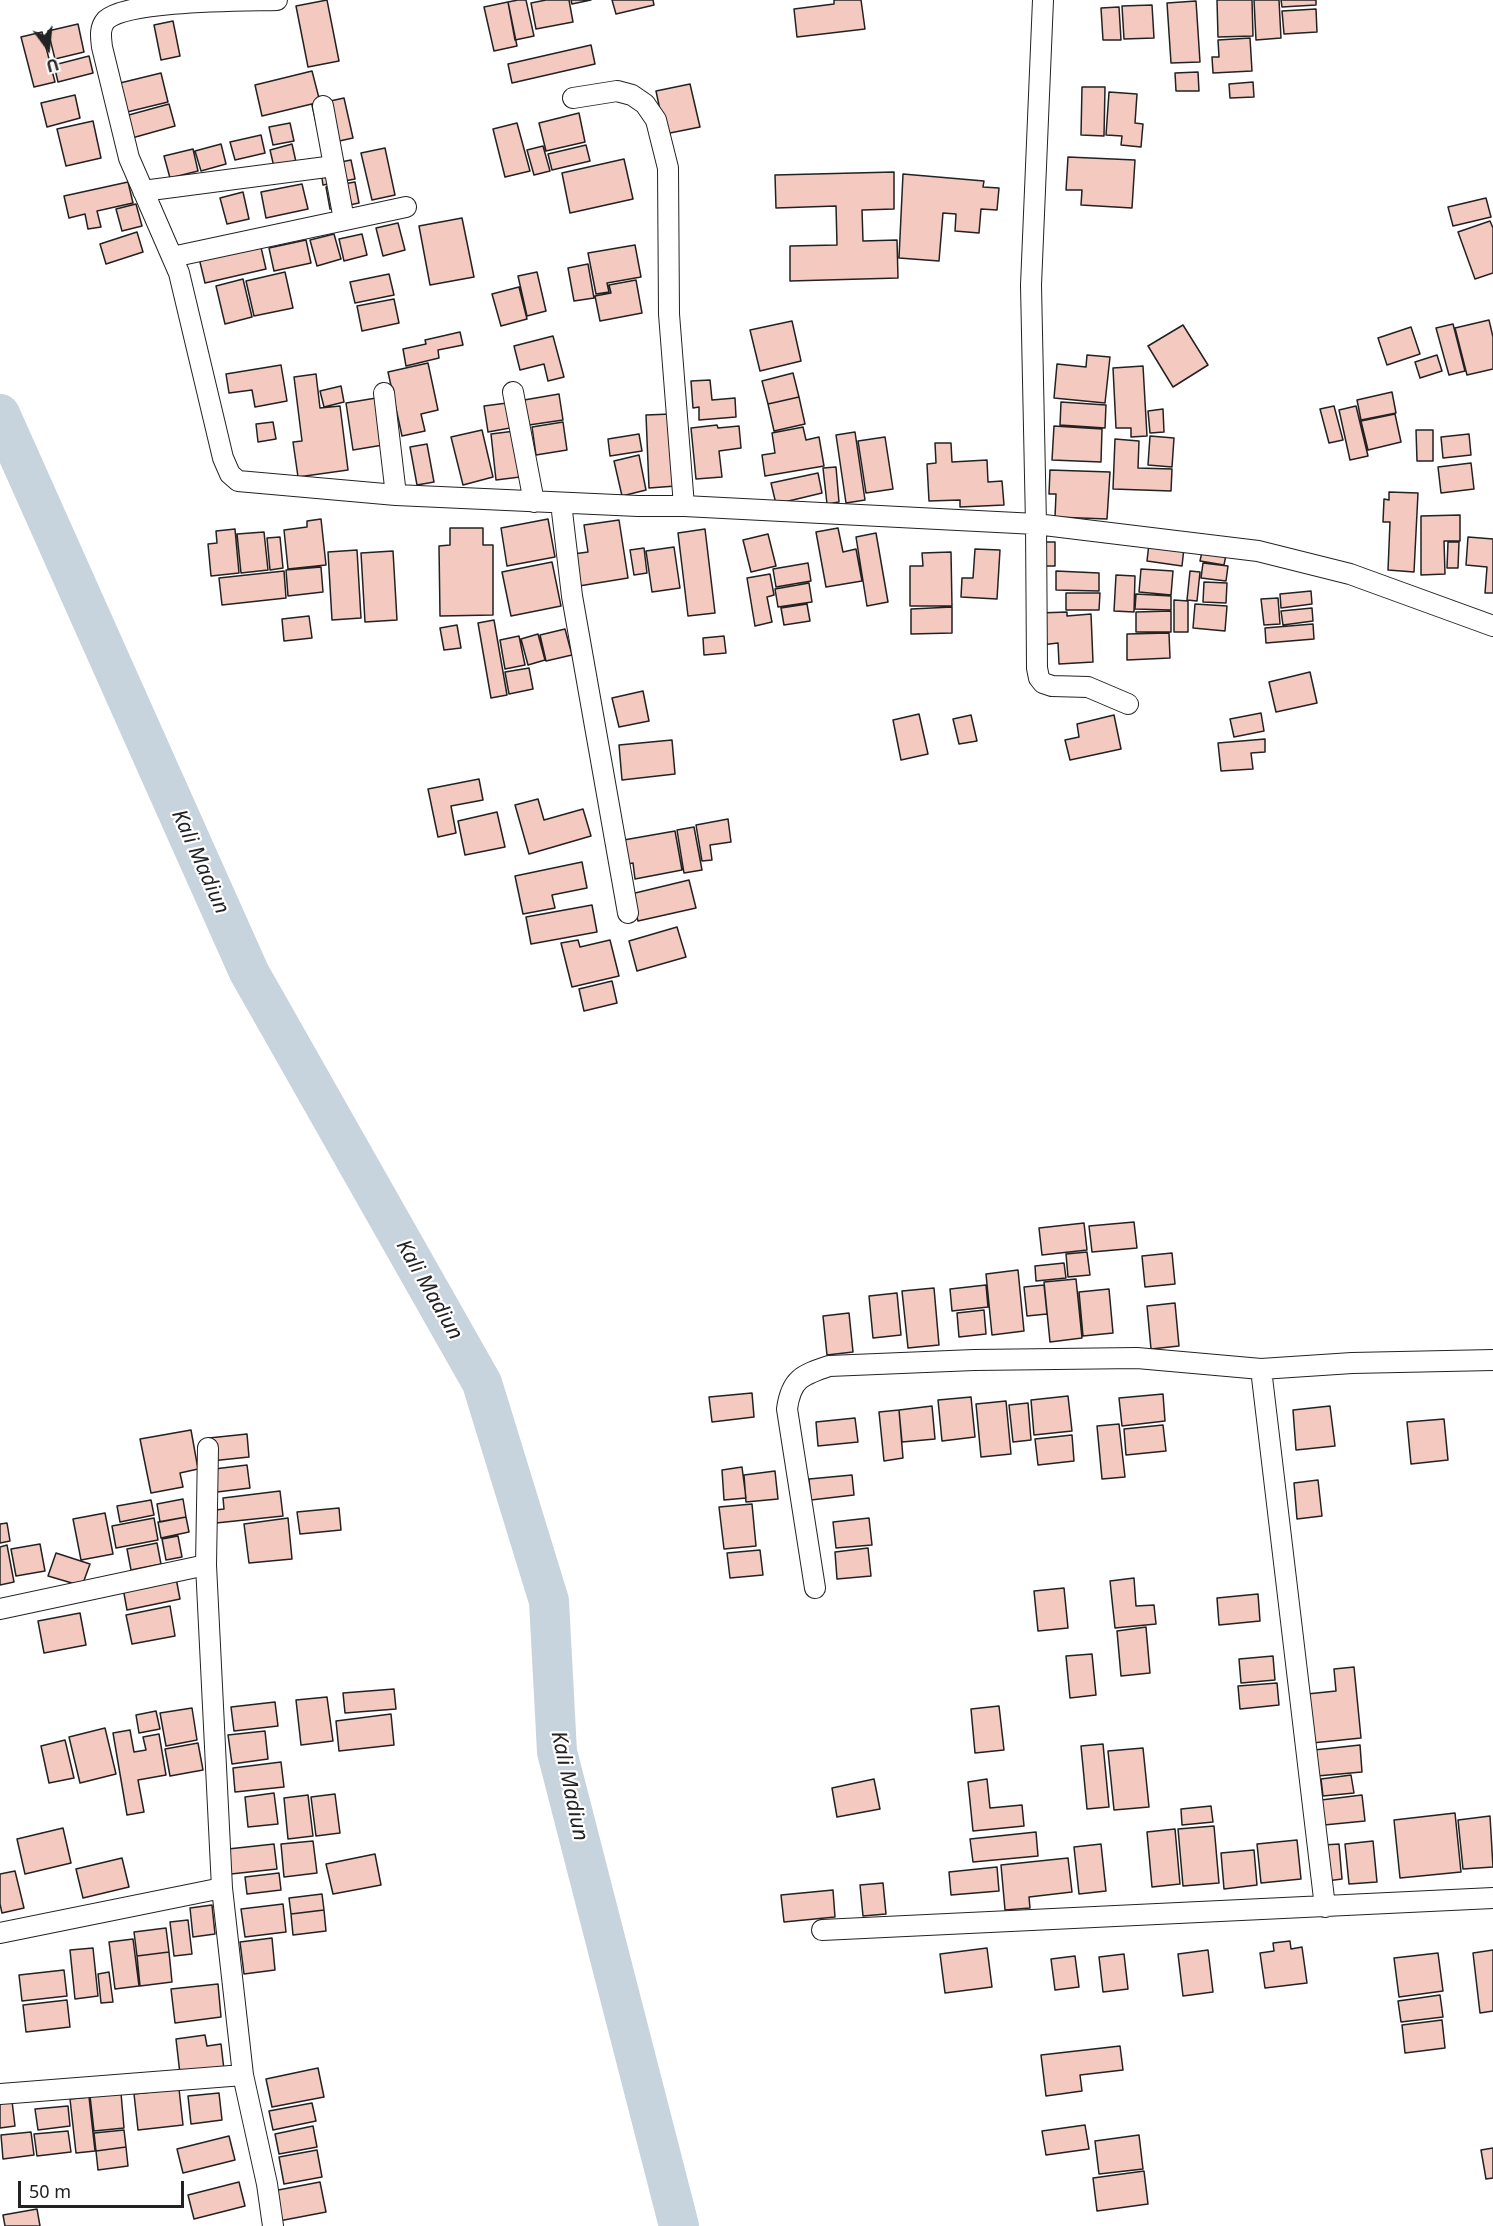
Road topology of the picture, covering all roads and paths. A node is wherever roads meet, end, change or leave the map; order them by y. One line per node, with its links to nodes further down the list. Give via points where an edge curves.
1 (277, 0): 3 (street, via 161,2)
2 (1043, 0): 17 (street, via 1031,285)
3 (112, 8): 7 (street, via 101,28 102,47 129,158)
4 (573, 98): 16 (street, via 616,91 632,95 645,104 656,120 668,168 669,314)
5 (323, 106): 6 (street)
6 (334, 166): 7 (street); 9 (street)
7 (143, 191): 10 (street)
8 (406, 207): 9 (street)
9 (344, 220): 10 (street)
10 (172, 257): 13 (street, via 230,474 247,484)
11 (513, 392): 14 (street)
12 (384, 393): 13 (street)
13 (396, 495): 14 (street)
14 (534, 502): 15 (street)
15 (561, 503): 16 (street); 20 (street, via 572,596)
16 (684, 506): 17 (street)
17 (1036, 524): 18 (street, via 1258,551 1350,574); 19 (street, via 1039,678 1052,686 1088,687)
18 (1493, 626)
19 (1128, 704)
20 (628, 913)
21 (1493, 1360): 22 (street, via 1352,1363)
22 (1261, 1370): 25 (street, via 1137,1358 829,1366 812,1371 796,1381 787,1409); 29 (street)
23 (208, 1448): 24 (street)
24 (206, 1565): 26 (street); 27 (street)
25 (815, 1588)
26 (0, 1609)
27 (222, 1888): 31 (street); 32 (street)
28 (1493, 1898): 29 (street)
29 (1325, 1907): 30 (street)
30 (822, 1930)
31 (0, 1933)
32 (243, 2075): 33 (street); 34 (street)
33 (0, 2094)
34 (273, 2226)

